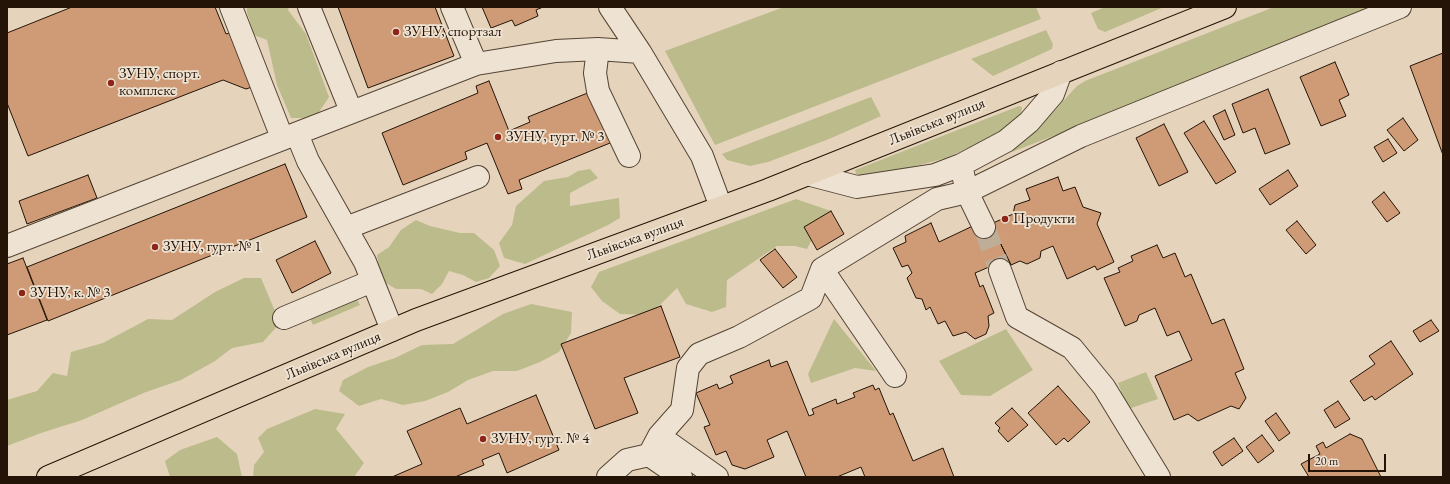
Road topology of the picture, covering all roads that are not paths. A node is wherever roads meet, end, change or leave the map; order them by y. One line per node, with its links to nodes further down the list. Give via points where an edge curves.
1 (231, 7): 12 (street, via 281,135)
2 (309, 7): 11 (street, via 349,106)
3 (452, 7): 9 (street)
4 (610, 7): 8 (street)
5 (1225, 7): 10 (main road, Львівська вулиця)
6 (1400, 7): 17 (street, via 1081,136)
7 (598, 49): 8 (street); 9 (street, via 556,51); 13 (street, via 598,91)
8 (640, 52): 18 (street, via 702,156)
9 (476, 64): 11 (street)
10 (1061, 72): 14 (street, via 1052,94 1029,122 1006,141); 15 (main road, Львівська вулиця)
11 (349, 114): 12 (street)
12 (291, 136): 20 (street); 21 (street)
13 (629, 156)
14 (961, 165): 15 (street, via 935,175 858,187); 17 (street)
15 (807, 174): 18 (main road, Львівська вулиця)
16 (478, 177): 20 (street)
17 (967, 192): 19 (street); 22 (street, via 937,199)
18 (721, 207): 26 (main road, Львівська вулиця)
19 (984, 227)
20 (346, 228): 24 (street, via 365,262)
21 (7, 246)
22 (822, 268): 27 (street); 28 (street, via 811,298 739,337 699,354 688,368 682,410)
23 (1000, 270): 34 (street, via 1017,317 1072,348 1104,387)
24 (372, 281): 25 (street); 26 (street)
25 (284, 318)
26 (392, 330): 30 (main road, Львівська вулиця)
27 (895, 376)
28 (659, 436): 29 (street); 33 (street)
29 (649, 456): 31 (street, via 627,460); 32 (street)
30 (48, 477)
31 (608, 477)
32 (681, 477)
33 (717, 477)
34 (1159, 477)

